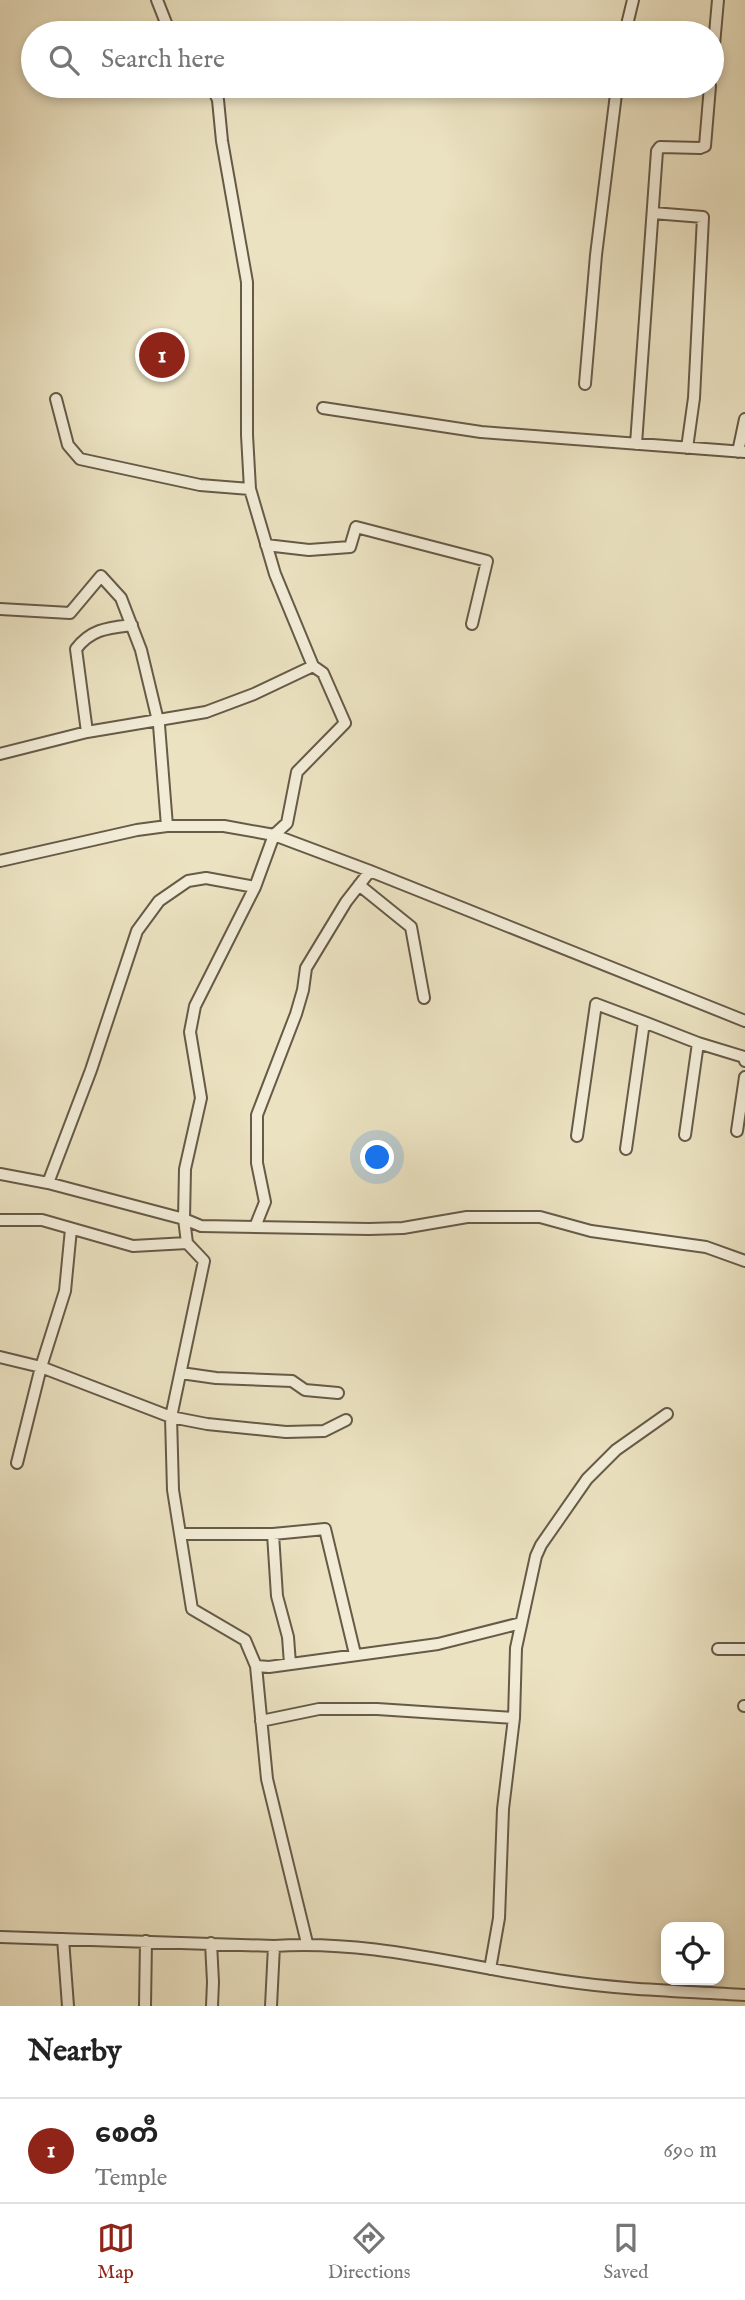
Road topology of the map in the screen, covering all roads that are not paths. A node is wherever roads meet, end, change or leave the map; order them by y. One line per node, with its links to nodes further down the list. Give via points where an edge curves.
1 (157, 0): 4 (street)
2 (633, 0): 5 (street)
3 (718, 0): 6 (street)
4 (165, 21)
5 (628, 21)
6 (716, 21)
7 (217, 98): 18 (street, via 247,282)
8 (616, 98): 11 (street)
9 (709, 98): 10 (street, via 705,146 658,148)
10 (653, 213): 15 (street); 16 (street, via 702,217 694,398)
11 (585, 384)
12 (56, 399): 18 (street, via 68,444 80,459 200,485)
13 (323, 408): 15 (street, via 481,432)
14 (745, 419): 17 (street)
15 (636, 444): 16 (street)
16 (687, 448): 17 (street)
17 (742, 452)
18 (250, 489): 19 (street)
19 (267, 545): 21 (street, via 309,550 349,547 356,527 487,561); 23 (street)
20 (0, 609): 22 (street, via 70,613 101,576 121,598)
21 (472, 624)
22 (132, 625): 24 (street); 25 (street, via 85,636 76,649)
23 (313, 666): 24 (street, via 206,712); 28 (street, via 323,673 345,723 298,772 287,822)
24 (157, 721): 25 (street); 27 (street)
25 (87, 732): 26 (street)
26 (0, 754)
27 (167, 826): 28 (street, via 224,826); 29 (street)
28 (274, 835): 30 (street); 32 (street)
29 (0, 860)
30 (370, 871): 31 (street); 34 (street)
31 (359, 885): 33 (street, via 411,927); 47 (street, via 306,968 296,1014 257,1115 257,1163 265,1202)
32 (255, 887): 44 (street, via 206,878 188,881 159,901 137,931); 45 (street, via 195,1006 190,1032 201,1098 185,1169)
33 (424, 998)
34 (745, 1021)
35 (644, 1023): 36 (street); 41 (street, via 596,1004); 42 (street)
36 (698, 1043): 37 (street); 40 (street)
37 (745, 1061)
38 (745, 1077): 39 (street)
39 (737, 1131)
40 (685, 1135)
41 (577, 1136)
42 (625, 1149)
43 (0, 1174): 44 (street)
44 (48, 1183): 45 (street)
45 (184, 1219): 47 (street, via 201,1226); 49 (street)
46 (0, 1220): 48 (street, via 42,1220)
47 (255, 1227): 50 (street, via 392,1229 467,1217 540,1217 591,1231 706,1247)
48 (71, 1229): 49 (street, via 133,1246); 52 (street, via 65,1291)
49 (187, 1243): 53 (street, via 204,1261)
50 (745, 1261)
51 (0, 1357): 52 (street)
52 (41, 1367): 56 (street); 58 (street)
53 (181, 1373): 54 (street, via 292,1381 305,1390); 56 (street)
54 (338, 1393)
55 (667, 1414): 61 (street, via 616,1450 573,1498 541,1545)
56 (172, 1417): 57 (street, via 286,1432 324,1431); 59 (street, via 173,1490)
57 (346, 1420)
58 (17, 1463)
59 (182, 1534): 60 (street); 66 (street, via 192,1609 245,1640)
60 (273, 1534): 64 (street, via 325,1529); 65 (street, via 275,1586)
61 (521, 1623): 64 (street, via 438,1644); 67 (street)
62 (718, 1649): 63 (street)
63 (745, 1650)
64 (355, 1654): 65 (street)
65 (290, 1664): 66 (street)
66 (256, 1666): 68 (street)
67 (514, 1718): 68 (street, via 319,1709); 75 (street, via 503,1809 499,1918)
68 (261, 1721): 73 (street, via 267,1779)
69 (0, 1937): 70 (street)
70 (63, 1939): 71 (street); 77 (street)
71 (146, 1941): 72 (street); 78 (street)
72 (211, 1944): 74 (street); 79 (street)
73 (307, 1944): 74 (street); 75 (street)
74 (274, 1946): 80 (street)
75 (490, 1969): 76 (street, via 567,1982)
76 (745, 1995)
77 (68, 2006)
78 (145, 2006)
79 (212, 2006)
80 (271, 2006)

